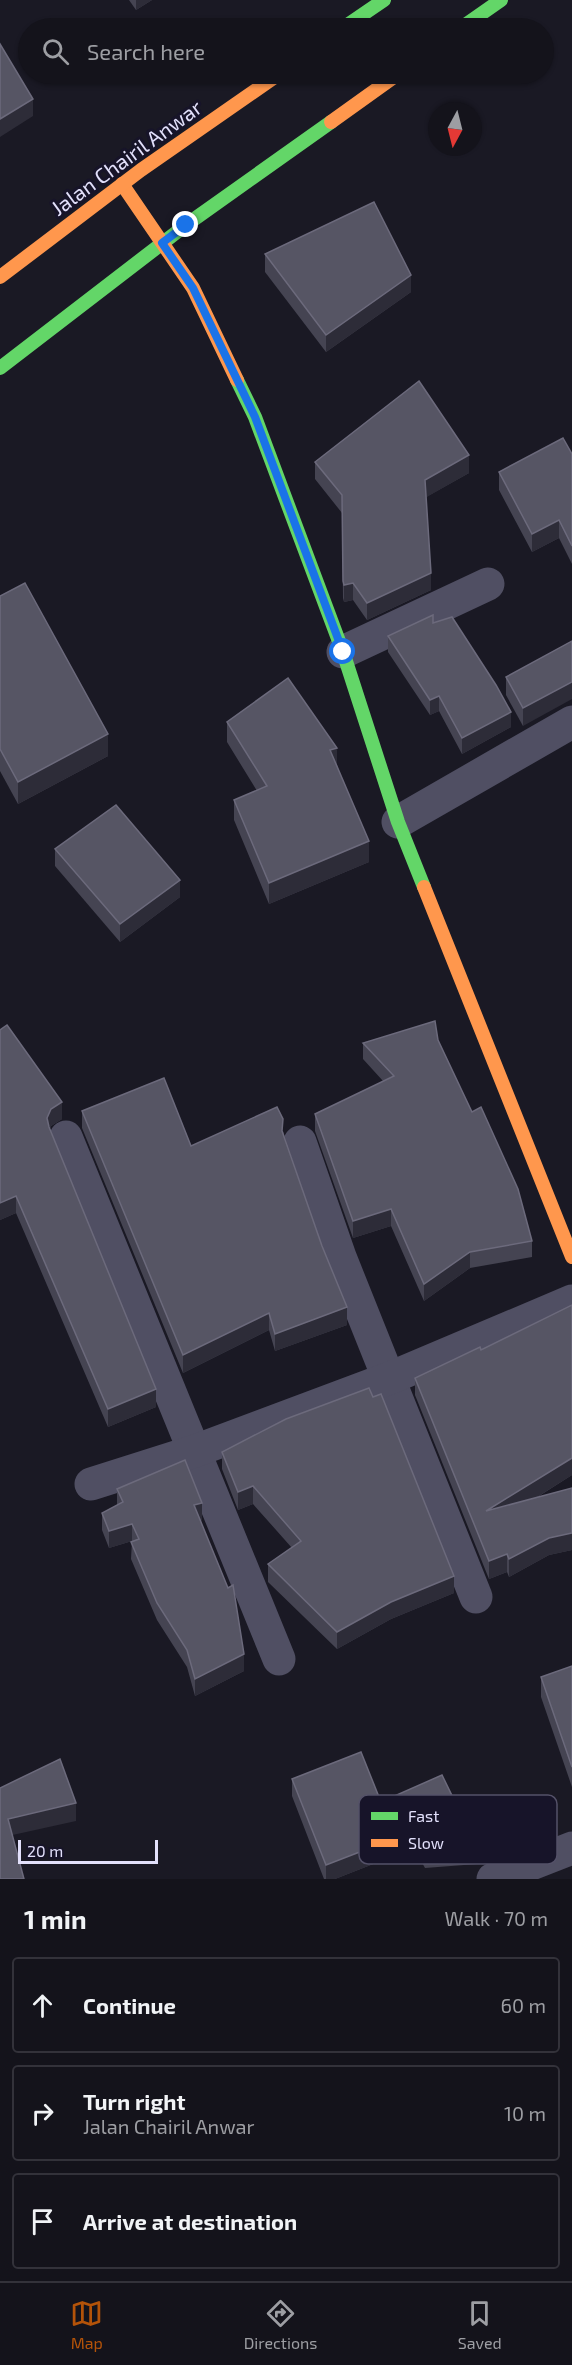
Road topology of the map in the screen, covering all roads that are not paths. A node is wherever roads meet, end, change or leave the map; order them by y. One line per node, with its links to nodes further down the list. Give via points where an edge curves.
1 (384, 0): 3 (street)
2 (501, 0): 4 (street)
3 (358, 18)
4 (475, 18)
5 (265, 84): 7 (street, Jalan Chairil Anwar)
6 (384, 84): 8 (street)
7 (122, 184): 8 (street); 9 (street, Jalan Chairil Anwar)
8 (162, 243): 10 (street); 12 (street, via 193,288 255,417)
9 (0, 277)
10 (0, 368)
11 (488, 584): 12 (street)
12 (343, 652): 14 (street)
13 (572, 722): 14 (street)
14 (399, 822): 17 (street)
15 (66, 1137): 20 (street)
16 (300, 1142): 19 (street, via 340,1257)
17 (572, 1257)
18 (572, 1301): 19 (street)
19 (390, 1378): 20 (street); 22 (street)
20 (195, 1451): 21 (street); 23 (street)
21 (91, 1484)
22 (476, 1598)
23 (279, 1659)
24 (572, 1848): 25 (street)
25 (557, 1854)
26 (531, 1864): 27 (street)
27 (493, 1879)

